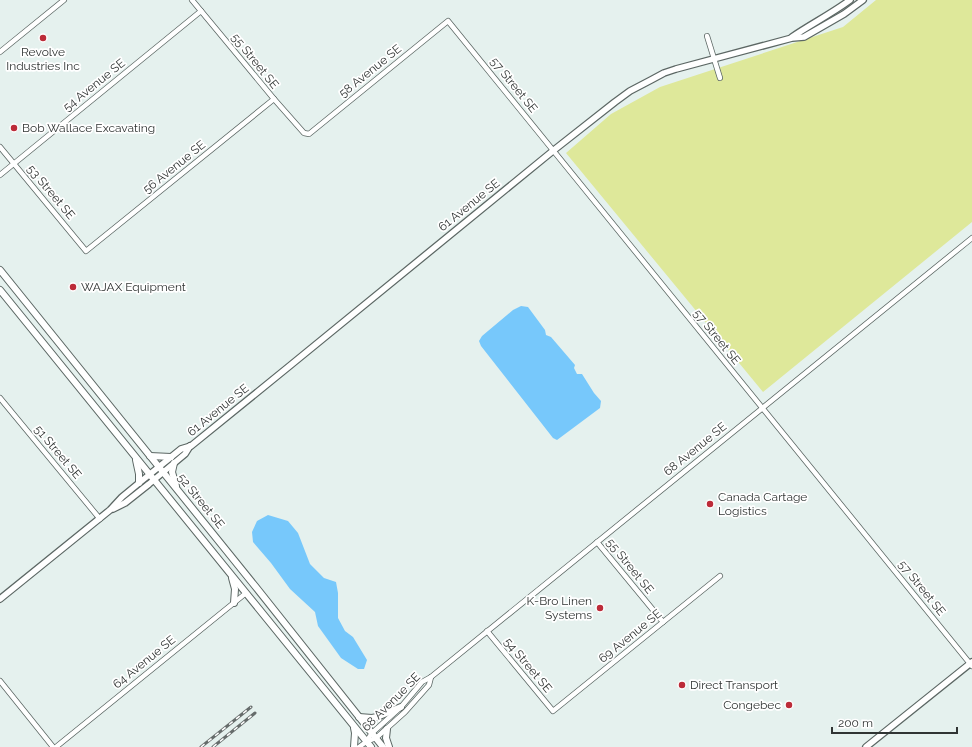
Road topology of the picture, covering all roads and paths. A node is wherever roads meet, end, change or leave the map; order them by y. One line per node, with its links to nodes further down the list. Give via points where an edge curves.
1 (192, 0): 5 (street, 55 Street SE)
2 (850, 0): 8 (street, 61 Avenue SE)
3 (863, 0): 8 (street, 61 Avenue SE, via 844,14 804,36)
4 (61, 1): 9 (street)
5 (201, 11): 12 (street, 55 Street SE); 16 (street, 54 Avenue SE)
6 (448, 21): 13 (street, 58 Avenue SE, via 309,134); 15 (street, 57 Street SE)
7 (707, 36): 10 (street)
8 (792, 38): 10 (street, 61 Avenue SE)
9 (0, 52)
10 (714, 58): 11 (street); 15 (street, 61 Avenue SE, via 664,73 630,91)
11 (720, 78)
12 (274, 99): 13 (street, 55 Street SE); 19 (street, 56 Avenue SE)
13 (304, 133)
14 (0, 147): 16 (street, 53 Street SE)
15 (554, 150): 23 (street, 57 Street SE); 26 (street, 61 Avenue SE, via 191,446 185,454)
16 (14, 163): 17 (street, 54 Avenue SE); 19 (street, 53 Street SE)
17 (0, 174)
18 (972, 238): 23 (street, 68 Avenue SE)
19 (86, 251)
20 (0, 270): 24 (main road, 52 Street SE)
21 (0, 290): 25 (main road, 52 Street SE)
22 (0, 398): 33 (street, 51 Street SE)
23 (762, 408): 34 (street, 68 Avenue SE); 42 (street, 57 Street SE)
24 (150, 456): 26 (main road); 27 (main road, 52 Street SE)
25 (135, 458): 28 (main road, 52 Street SE); 30 (main road)
26 (172, 460): 27 (street, 61 Avenue SE); 31 (main road, via 172,472)
27 (161, 470): 28 (street, 61 Avenue SE); 29 (street, 61 Avenue SE); 31 (main road, 52 Street SE)
28 (149, 475): 29 (main road, 52 Street SE); 30 (street, 61 Avenue SE)
29 (154, 480): 32 (street, 61 Avenue SE, via 125,503); 35 (main road, 52 Street SE)
30 (139, 483): 32 (street, 61 Avenue SE)
31 (177, 489): 47 (main road, 52 Street SE)
32 (110, 510): 33 (street, 61 Avenue SE)
33 (100, 519): 38 (street, 61 Avenue SE)
34 (597, 542): 40 (street, 55 Street SE); 41 (street, 68 Avenue SE)
35 (231, 576): 37 (main road, 52 Street SE); 39 (main road, via 235,590)
36 (720, 576): 40 (street, 69 Avenue SE)
37 (246, 593): 39 (street, 64 Avenue SE); 48 (main road, 52 Street SE)
38 (0, 599)
39 (234, 603): 53 (street, 64 Avenue SE)
40 (663, 622): 46 (street, 69 Avenue SE)
41 (487, 631): 43 (street, 68 Avenue SE); 46 (street, 54 Street SE)
42 (971, 663): 58 (street)
43 (431, 677): 45 (street, 68 Avenue SE, via 422,682); 49 (street, 68 Avenue SE, via 429,685 416,701)
44 (0, 681): 53 (street)
45 (401, 707): 47 (main road, via 372,718); 50 (street, 68 Avenue SE)
46 (553, 711)
47 (359, 717): 50 (main road, 52 Street SE)
48 (353, 726): 52 (main road, 52 Street SE); 54 (main road)
49 (387, 729): 51 (street, 68 Avenue SE); 57 (main road, via 386,738)
50 (372, 732): 51 (main road, 52 Street SE); 52 (street, 68 Avenue SE)
51 (376, 738): 52 (street, 68 Avenue SE); 56 (main road, 52 Street SE)
52 (369, 744): 55 (street, 68 Avenue SE)
53 (54, 747)
54 (354, 747)
55 (359, 747)
56 (383, 747)
57 (390, 747)
58 (866, 747)

